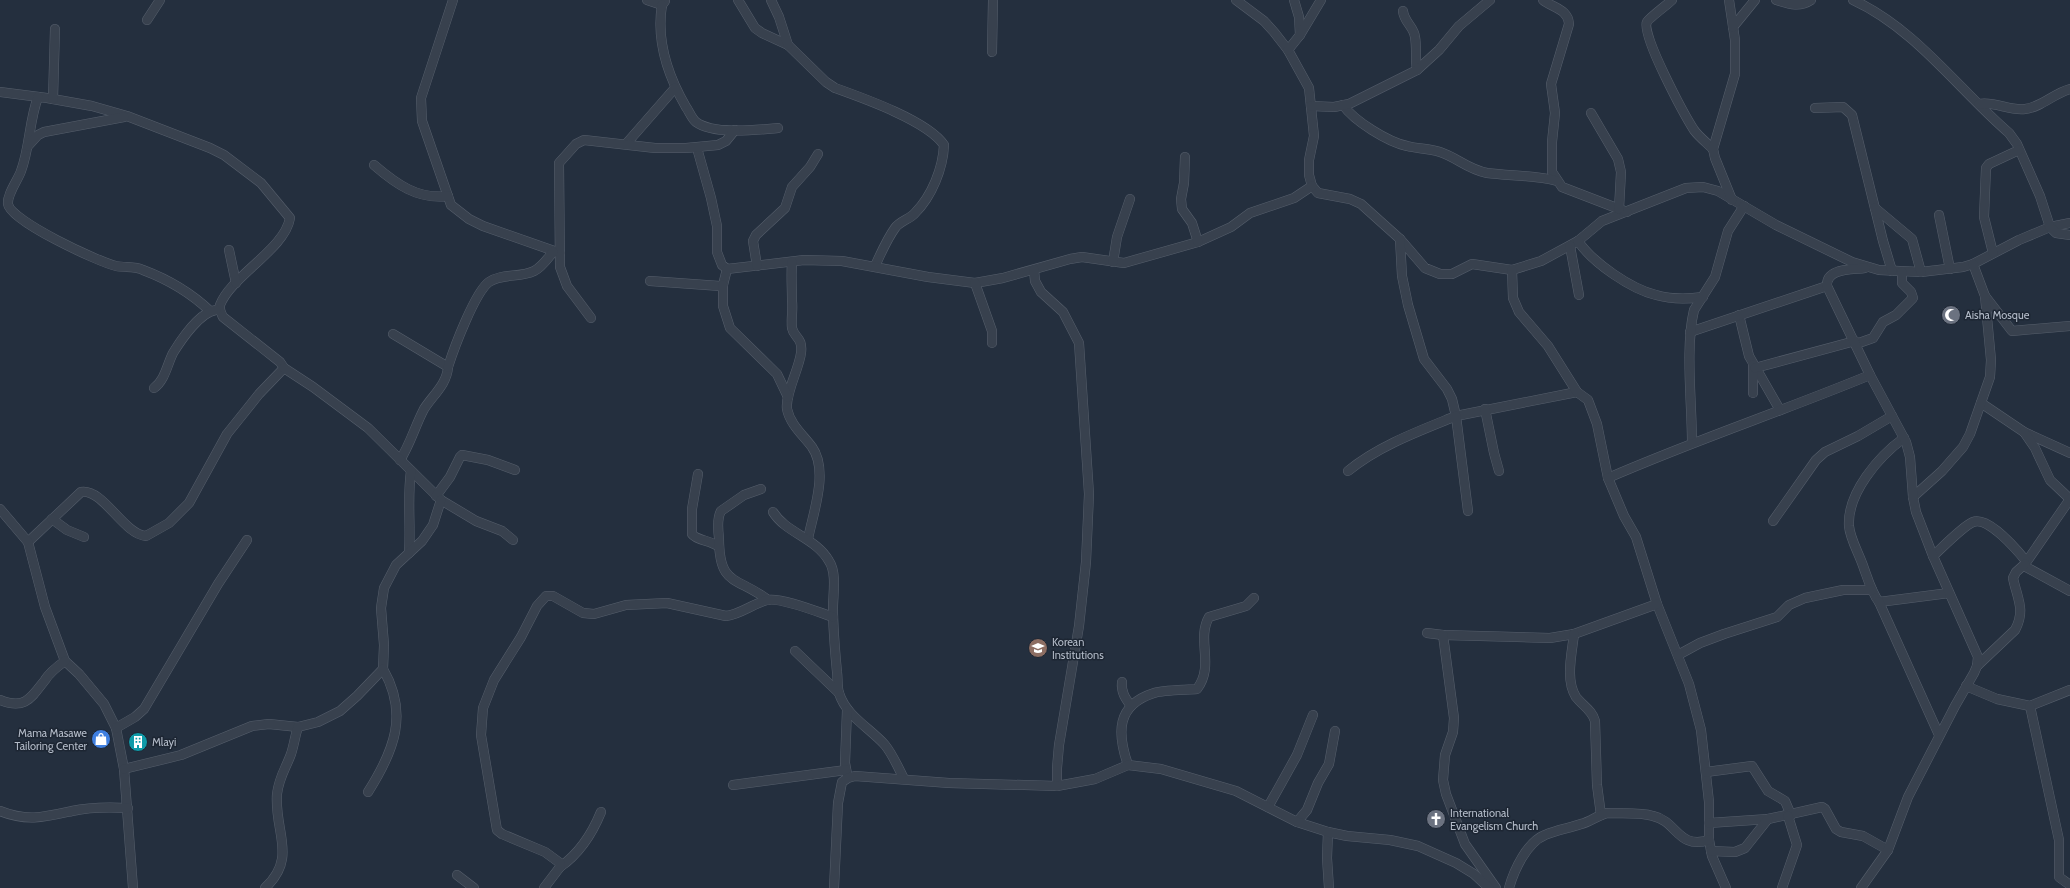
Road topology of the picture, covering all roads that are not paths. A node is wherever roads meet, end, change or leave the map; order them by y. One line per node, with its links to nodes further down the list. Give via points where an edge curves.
1 (160, 0): 21 (street)
2 (453, 0): 52 (street, via 421,98 422,121)
3 (647, 0): 18 (street)
4 (771, 0): 25 (street)
5 (993, 0): 27 (street)
6 (1236, 0): 19 (street)
7 (1294, 0): 24 (street, via 1300,17)
8 (1321, 0): 24 (street)
9 (1490, 0): 28 (street, via 1459,26 1439,50)
10 (1544, 0): 50 (street, via 1563,11 1569,18 1551,84 1555,113 1552,172)
11 (1672, 0): 45 (street, via 1648,20 1646,27 1661,69 1688,120 1695,132)
12 (1729, 0): 22 (street, via 1729,14)
13 (1755, 0): 22 (street)
14 (1776, 0): 15 (street, via 1798,5)
15 (1812, 0)
16 (1853, 0): 34 (street, via 1870,8 1904,33)
17 (739, 1): 25 (street, via 755,28)
18 (663, 2): 29 (street, via 659,19 663,55)
19 (1247, 3): 26 (street)
20 (1403, 11): 28 (street, via 1416,38)
21 (147, 20)
22 (1733, 27): 45 (street, via 1734,83)
23 (55, 29): 33 (street)
24 (1300, 35): 26 (street)
25 (788, 45): 73 (street, via 835,88 909,119 944,145 939,171 932,187 915,213 893,231)
26 (1288, 50): 36 (street, via 1309,88)
27 (992, 52)
28 (1417, 70): 35 (street)
29 (675, 88): 41 (street, via 695,122 708,127); 42 (street)
30 (2070, 89): 34 (street, via 2036,107 2024,109 1990,103)
31 (0, 92): 32 (street)
32 (38, 97): 33 (street); 43 (street, via 33,110)
33 (53, 99): 39 (street)
34 (1979, 104): 46 (street, via 2009,133)
35 (1343, 105): 36 (street); 50 (street, via 1353,117 1365,125 1405,146 1439,152 1466,167 1487,173)
36 (1311, 106): 51 (street, via 1314,136 1309,175)
37 (1815, 108): 56 (street, via 1843,107 1852,115)
38 (1591, 113): 57 (street, via 1618,159)
39 (127, 116): 43 (street, via 44,132 38,134); 84 (street, via 224,155 261,183 290,218 282,235)
40 (778, 128): 41 (street)
41 (735, 130): 44 (street, via 726,141 718,145)
42 (626, 144): 44 (street, via 660,148); 67 (street, via 584,140 576,144 559,163)
43 (28, 146): 91 (street, via 22,171 8,203 14,214 66,245 117,266 142,269 165,280)
44 (697, 148): 74 (street, via 711,198 717,252 722,265)
45 (1713, 149): 54 (street)
46 (2019, 150): 60 (street, via 2040,196); 68 (street, via 1988,164 1986,168 1984,217)
47 (818, 154): 72 (street, via 792,187 785,208 756,235 753,241)
48 (1185, 157): 64 (street, via 1182,209 1192,223)
49 (374, 165): 52 (street, via 386,176 422,196)
50 (1557, 181): 57 (street, via 1569,190)
51 (1312, 186): 62 (street, via 1318,193 1350,199 1361,204); 64 (street, via 1294,198 1250,213 1231,227)
52 (448, 196): 67 (street, via 454,208 483,226)
53 (1130, 199): 70 (street, via 1117,237)
54 (1732, 200): 55 (street); 57 (street, via 1718,191 1703,187 1686,188)
55 (1744, 206): 75 (street, via 1776,225); 89 (street, via 1728,231 1715,277)
56 (1875, 208): 79 (street); 81 (street, via 1912,239)
57 (1623, 210): 63 (street, via 1602,221)
58 (1939, 216): 76 (street)
59 (2070, 223): 60 (street)
60 (2050, 227): 61 (street, via 2056,233); 68 (street)
61 (2070, 235)
62 (1400, 239): 78 (street, via 1425,268 1440,274 1452,274 1472,264); 110 (street, via 1402,276 1422,353 1429,367 1443,382 1452,399)
63 (1578, 241): 65 (street); 89 (street, via 1584,250 1606,268 1646,292 1667,297)
64 (1198, 242): 70 (street, via 1124,262)
65 (1570, 246): 78 (street); 87 (street)
66 (229, 250): 84 (street)
67 (556, 252): 93 (street, via 562,277); 100 (street, via 532,272 498,278 480,291)
68 (1994, 253): 71 (street)
69 (792, 262): 72 (street); 73 (street, via 830,260); 106 (street, via 793,331 798,336 802,348)
70 (1113, 262): 77 (street, via 1082,258 1052,263)
71 (1973, 264): 76 (street); 88 (street)
72 (757, 266): 74 (street)
73 (875, 266): 83 (street, via 928,277)
74 (727, 268): 85 (street)
75 (1867, 268): 79 (street); 86 (street, via 1832,274 1827,279)
76 (1950, 269): 81 (street)
77 (1034, 270): 83 (street); 176 (street, via 1035,281 1041,292 1063,312 1079,343 1089,494 1086,562 1059,745)
78 (1512, 270): 104 (street, via 1513,298 1519,312 1548,346)
79 (1892, 271): 80 (street)
80 (1902, 272): 81 (street); 97 (street, via 1902,283 1913,298 1896,315 1883,322 1873,338)
81 (1921, 272)
82 (650, 281): 85 (street)
83 (975, 282): 98 (street, via 992,331)
84 (236, 284): 90 (street)
85 (723, 285): 106 (street, via 723,306 730,328 777,374)
86 (1826, 286): 92 (street); 97 (street)
87 (1580, 295)
88 (1985, 296): 94 (street, via 2012,332); 107 (street, via 1991,368)
89 (1703, 297): 95 (street, via 1694,310)
90 (220, 310): 91 (street); 101 (street, via 223,317 280,362)
91 (210, 311): 103 (street, via 179,344 164,376)
92 (1738, 315): 95 (street); 99 (street)
93 (591, 318)
94 (2070, 326)
95 (1690, 332): 114 (street)
96 (393, 334): 100 (street)
97 (1856, 342): 99 (street); 102 (street)
98 (992, 343)
99 (1754, 366): 105 (street); 109 (street)
100 (448, 367): 116 (street, via 445,380 424,409 407,450)
101 (284, 368): 116 (street, via 354,416 382,440); 130 (street, via 227,434 189,503 169,523 150,535 138,534 93,494 85,492 77,494)
102 (1870, 375): 109 (street); 111 (street)
103 (154, 388)
104 (1577, 392): 108 (street); 122 (street, via 1588,400 1597,424)
105 (1753, 394)
106 (788, 397): 133 (street, via 788,409 796,428 813,448 819,478)
107 (1981, 403): 112 (street); 124 (street, via 1964,447 1942,471)
108 (1485, 410): 110 (street); 118 (street)
109 (1780, 410): 114 (street)
110 (1456, 416): 120 (street, via 1387,447 1360,461); 128 (street)
111 (1892, 416): 113 (street); 131 (street, via 1825,452 1816,460)
112 (2024, 432): 115 (street); 126 (street, via 2035,448 2050,480)
113 (1904, 438): 124 (street, via 1910,457); 141 (street, via 1890,448 1875,465 1859,488 1850,514 1849,527)
114 (1692, 443): 122 (street)
115 (2070, 453)
116 (400, 460): 119 (street)
117 (515, 470): 125 (street, via 488,460 462,455)
118 (1499, 470)
119 (411, 471): 125 (street); 138 (street, via 408,501)
120 (1348, 471)
121 (698, 474): 137 (street, via 692,509 692,534)
122 (1608, 478): 147 (street, via 1636,537)
123 (760, 489): 137 (street, via 744,495 721,511)
124 (1912, 497): 139 (street)
125 (439, 498): 135 (street, via 476,521 502,531); 138 (street, via 433,525 422,541)
126 (2070, 499): 140 (street)
127 (0, 509): 136 (street)
128 (1468, 511)
129 (773, 512): 133 (street, via 787,526)
130 (52, 519): 132 (street, via 67,530); 136 (street)
131 (1773, 521)
132 (84, 537)
133 (808, 539): 148 (street, via 830,561 833,571)
134 (248, 540): 167 (street, via 218,584 144,709)
135 (513, 540)
136 (28, 542): 154 (street, via 45,607)
137 (719, 547): 145 (street, via 726,575)
138 (409, 553): 156 (street, via 396,565 384,588)
139 (1933, 556): 140 (street, via 1972,523 1980,522 1992,527 2016,548); 143 (street)
140 (2025, 562): 142 (street, via 2026,567); 155 (street, via 2013,578 2021,605 2018,626)
141 (1872, 590): 146 (street); 153 (street, via 1843,590 1805,598 1789,605 1777,617 1700,643)
142 (2070, 591)
143 (1950, 593): 146 (street); 155 (street, via 1976,649)
144 (1254, 598): 162 (street, via 1246,606 1209,617 1203,627 1206,673 1197,689 1155,692)
145 (768, 600): 148 (street, via 794,604); 191 (street, via 735,615 726,616 667,603 626,605 594,614 583,613 549,596 537,606 487,696 481,719 481,735 497,830 546,852 560,863)
146 (1880, 602): 169 (street)
147 (1656, 604): 150 (street); 153 (street)
148 (833, 617): 160 (street)
149 (1428, 633): 151 (street)
150 (1574, 634): 151 (street, via 1550,638); 182 (street, via 1571,681 1576,696 1592,713 1595,721 1597,785)
151 (1443, 635): 202 (street, via 1454,718 1453,732 1445,755 1443,780 1465,844)
152 (795, 651): 160 (street)
153 (1678, 655): 172 (street, via 1699,717)
154 (65, 661): 161 (street, via 30,699 10,704); 167 (street, via 104,704)
155 (1977, 666): 158 (street)
156 (383, 669): 166 (street, via 340,711 318,722); 177 (street, via 395,697 396,734 385,764)
157 (1122, 682): 162 (street, via 1121,690)
158 (1966, 686): 163 (street, via 1997,699); 169 (street)
159 (2070, 690): 163 (street)
160 (839, 693): 164 (street)
161 (0, 700)
162 (1131, 706): 170 (street, via 1122,721 1121,732 1122,747)
163 (2030, 706): 193 (street, via 2059,840)
164 (848, 710): 173 (street); 174 (street, via 885,745)
165 (1313, 715): 178 (street, via 1297,755)
166 (298, 727): 171 (street, via 269,724 252,726 181,755); 197 (street, via 291,752 280,774 277,793 283,857 277,876)
167 (116, 728): 171 (street)
168 (1335, 731): 185 (street, via 1329,764 1307,810)
169 (1939, 736): 189 (street, via 1908,798)
170 (1128, 765): 176 (street, via 1095,779); 178 (street, via 1161,769 1216,784)
171 (124, 769): 179 (street)
172 (1706, 772): 183 (street, via 1752,766 1768,790 1786,801); 186 (street)
173 (847, 774): 174 (street); 175 (street); 195 (street, via 842,782 838,803)
174 (904, 779): 176 (street)
175 (733, 785)
176 (1057, 786)
177 (368, 792)
178 (1268, 807): 185 (street)
179 (128, 808): 180 (street, via 89,808 61,815 25,819); 196 (street)
180 (0, 811)
181 (601, 812): 191 (street, via 579,851)
182 (1601, 815): 188 (street, via 1607,813 1653,816 1664,820 1690,842 1701,843); 203 (street, via 1584,824 1544,835 1530,847)
183 (1790, 815): 184 (street); 189 (street, via 1822,807 1841,832 1863,836); 205 (street, via 1797,845)
184 (1768, 819): 186 (street); 190 (street, via 1744,848)
185 (1297, 822): 187 (street)
186 (1709, 823): 188 (street)
187 (1328, 832): 200 (street); 201 (street, via 1418,846 1456,863 1474,874)
188 (1709, 840): 190 (street)
189 (1888, 850): 206 (street)
190 (1711, 852): 204 (street)
191 (560, 867): 199 (street)
192 (457, 875): 198 (street)
193 (2059, 877): 194 (street); 207 (street)
194 (2070, 885)
195 (836, 887)
196 (132, 888)
197 (265, 888)
198 (474, 888)
199 (544, 888)
200 (1329, 888)
201 (1489, 888)
202 (1496, 888)
203 (1509, 888)
204 (1726, 888)
205 (1782, 888)
206 (1861, 888)
207 (2061, 888)

